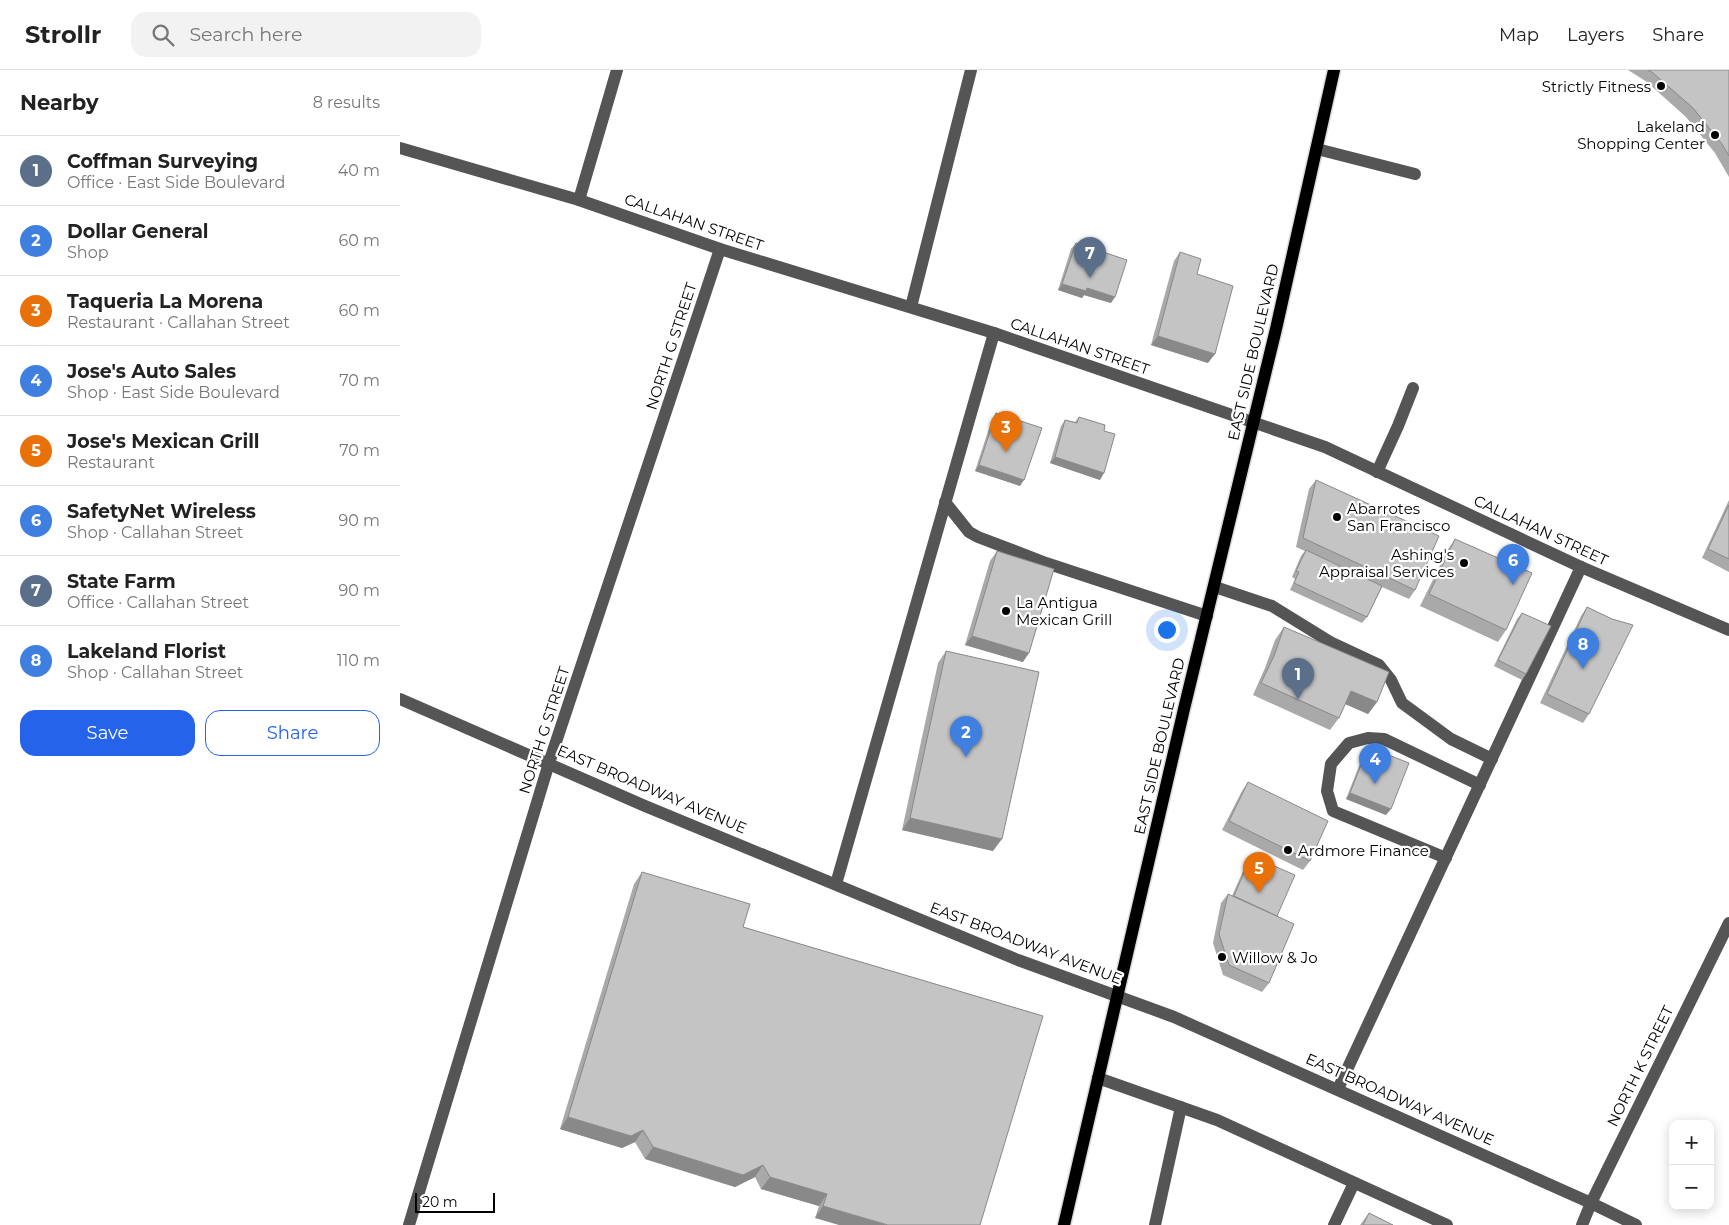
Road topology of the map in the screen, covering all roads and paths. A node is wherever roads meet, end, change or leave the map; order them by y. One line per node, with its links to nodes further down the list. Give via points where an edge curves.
1 (617, 70): 7 (street)
2 (970, 70): 9 (street)
3 (1334, 70): 5 (main road, EAST SIDE BOULEVARD)
4 (400, 148): 7 (street, CALLAHAN STREET)
5 (1317, 149): 6 (street); 12 (main road, EAST SIDE BOULEVARD)
6 (1415, 174)
7 (579, 200): 8 (street, CALLAHAN STREET)
8 (720, 249): 9 (street, CALLAHAN STREET); 21 (street, NORTH G STREET)
9 (911, 307): 10 (street, CALLAHAN STREET)
10 (994, 333): 12 (street, CALLAHAN STREET); 14 (street)
11 (1412, 388): 13 (street)
12 (1254, 423): 13 (street, CALLAHAN STREET, via 1325,448); 16 (main road, EAST SIDE BOULEVARD)
13 (1377, 472): 15 (street, CALLAHAN STREET)
14 (945, 502): 17 (street, via 969,532 978,537 1046,563); 24 (street)
15 (1581, 567): 18 (street, CALLAHAN STREET); 20 (street)
16 (1215, 587): 17 (main road, EAST SIDE BOULEVARD); 20 (street, via 1272,606 1332,644 1380,665 1402,702 1451,739)
17 (1208, 616): 26 (main road, EAST SIDE BOULEVARD)
18 (1729, 630)
19 (400, 700): 21 (street, EAST BROADWAY AVENUE)
20 (1492, 759): 22 (street)
21 (549, 763): 24 (street, EAST BROADWAY AVENUE); 32 (street, NORTH G STREET)
22 (1480, 785): 23 (street); 23 (street, via 1384,739 1368,738 1349,743 1331,764 1327,792 1333,811)
23 (1446, 858): 28 (street)
24 (836, 884): 26 (street, EAST BROADWAY AVENUE, via 1018,960)
25 (1729, 923): 31 (street, NORTH K STREET)
26 (1118, 996): 27 (main road, EAST SIDE BOULEVARD); 28 (street, EAST BROADWAY AVENUE, via 1174,1016)
27 (1098, 1078): 29 (street); 33 (main road, EAST SIDE BOULEVARD)
28 (1338, 1089): 31 (street, EAST BROADWAY AVENUE)
29 (1181, 1107): 30 (street, via 1217,1120); 34 (street)
30 (1354, 1183): 35 (street); 36 (street)
31 (1591, 1203): 37 (street, NORTH K STREET); 38 (street, EAST BROADWAY AVENUE)
32 (410, 1225)
33 (1064, 1225)
34 (1155, 1225)
35 (1334, 1225)
36 (1447, 1225)
37 (1582, 1225)
38 (1636, 1225)

